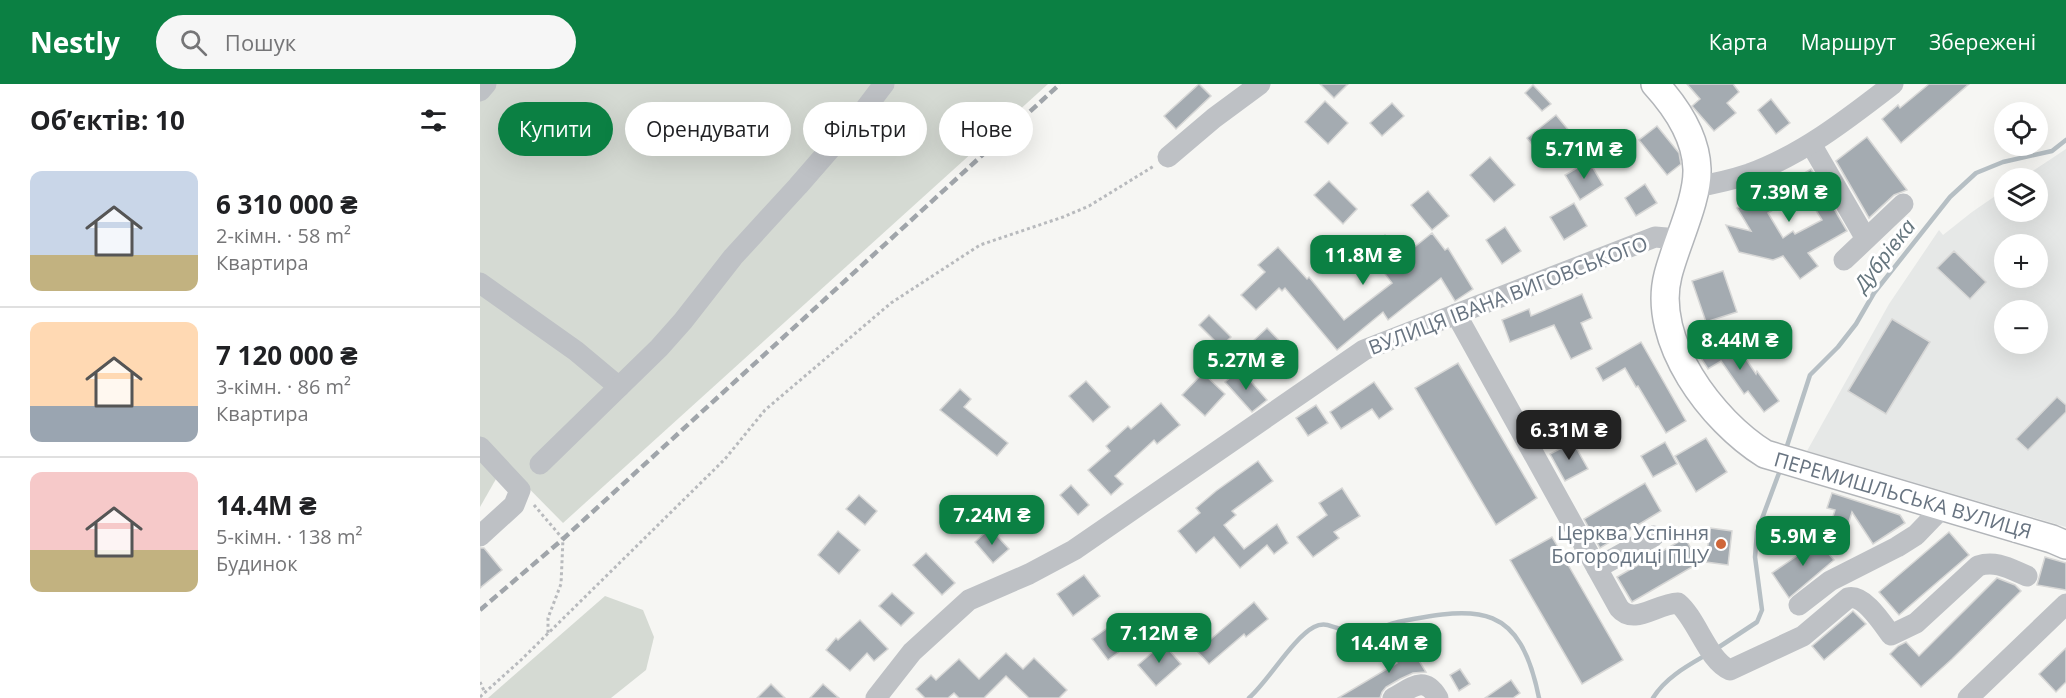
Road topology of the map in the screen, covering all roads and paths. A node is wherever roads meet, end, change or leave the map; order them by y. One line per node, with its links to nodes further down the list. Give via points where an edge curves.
1 (486, 84): 6 (street)
2 (884, 84): 16 (street, via 733,257 683,321)
3 (1260, 84): 8 (street)
4 (1655, 84): 9 (main road, ПЕРЕМИШЛЬСЬКА ВУЛИЦЯ, via 1678,113 1689,135 1697,168)
5 (1893, 84): 7 (street)
6 (480, 91)
7 (1810, 144): 9 (street, via 1750,174); 12 (street)
8 (1168, 157): 28 (path, via 1089,206 980,244 891,303 765,411 724,459)
9 (1695, 187): 11 (main road, ПЕРЕМИШЛЬСЬКА ВУЛИЦЯ)
10 (1903, 204): 12 (street)
11 (1678, 239): 15 (street, ВУЛИЦЯ ІВАНА ВИГОВСЬКОГО, via 1655,237); 20 (main road, ПЕРЕМИШЛЬСЬКА ВУЛИЦЯ, via 1667,278 1668,326 1685,367 1721,419 1765,454)
12 (1866, 239): 13 (street)
13 (1844, 260)
14 (480, 284): 16 (street, via 576,351)
15 (1456, 314): 24 (street); 32 (street, ВУЛИЦЯ ІВАНА ВИГОВСЬКОГО, via 1364,350 1074,550 969,600 912,652)
16 (619, 387): 18 (street)
17 (480, 447): 19 (street)
18 (540, 464)
19 (520, 490): 21 (street, via 514,505); 28 (path, via 563,539 561,584 548,618)
20 (1943, 507): 23 (main road, ПЕРЕМИШЛЬСЬКА ВУЛИЦЯ); 27 (street, via 1916,535 1830,581)
21 (480, 536)
22 (1654, 536): 24 (street)
23 (2066, 545)
24 (1597, 568): 25 (street, via 1624,614 1639,615 1666,603 1677,603 1686,610 1719,662 1730,670 1803,636 1848,598 1862,600 1892,635 1916,623 1978,566 1996,563)
25 (2027, 576)
26 (2066, 604): 35 (street)
27 (1799, 606)
28 (548, 633): 30 (path)
29 (480, 682): 30 (path)
30 (485, 693): 31 (path)
31 (480, 697)
32 (876, 698)
33 (1394, 698): 34 (street, via 1425,684 1432,687)
34 (1438, 698)
35 (1968, 698)

